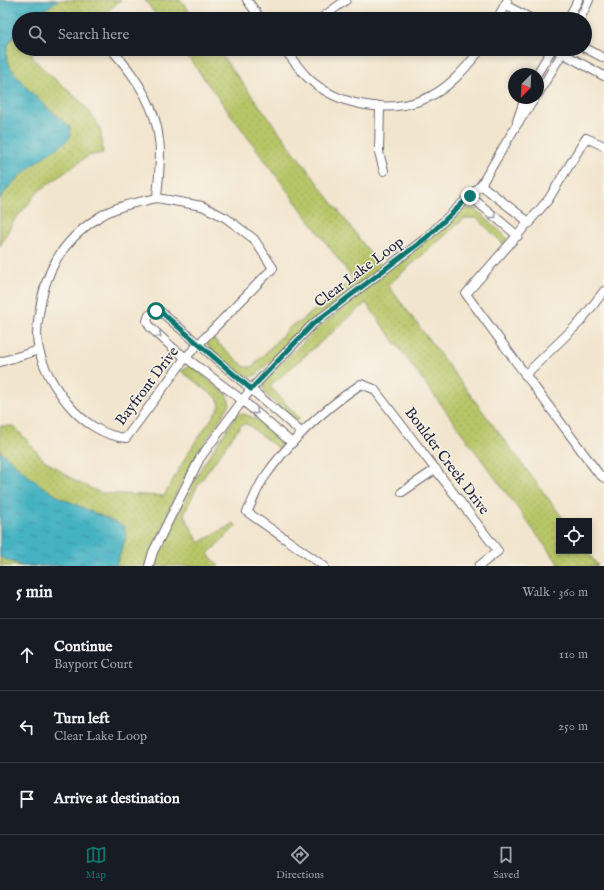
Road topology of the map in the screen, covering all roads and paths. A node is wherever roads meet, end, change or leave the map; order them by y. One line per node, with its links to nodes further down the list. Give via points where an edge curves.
1 (247, 0): 6 (street)
2 (346, 0): 7 (street)
3 (578, 0): 10 (street)
4 (589, 0): 11 (street)
5 (506, 2): 8 (street); 9 (street)
6 (256, 12)
7 (330, 12)
8 (501, 12)
9 (521, 12)
10 (572, 12)
11 (583, 12)
12 (592, 52): 19 (street)
13 (117, 56): 31 (street, via 135,77 152,112 160,140)
14 (290, 56): 25 (street, via 307,77 333,95 348,101)
15 (475, 56): 25 (street, via 453,80 422,100 402,105)
16 (549, 56): 20 (street)
17 (561, 56): 22 (street)
18 (572, 56): 21 (street)
19 (604, 58)
20 (541, 68)
21 (604, 76)
22 (544, 84)
23 (523, 104): 26 (street, Clear Lake Loop)
24 (531, 104): 26 (street, Clear Lake Loop)
25 (380, 106): 28 (street, via 379,152)
26 (516, 126): 29 (street, Clear Lake Loop)
27 (604, 146): 32 (street, via 586,138 548,200)
28 (384, 171)
29 (481, 185): 30 (street, Clear Lake Loop); 32 (street)
30 (470, 196): 33 (street, one-way to 33); 42 (street, Clear Lake Loop, via 426,238 313,324)
31 (157, 198): 35 (street, Bayfront Drive, via 202,206 226,218 254,239 273,268); 36 (street, Bayfront Drive, via 126,204 100,216 72,238 49,270 41,294 37,327)
32 (530, 223): 33 (street)
33 (518, 236): 40 (street, via 466,294)
34 (604, 291): 40 (street, via 580,322)
35 (198, 343): 37 (street, Bayfront Drive); 37 (street, one-way to 37, via 161,312 156,311 149,315 147,321 150,327); 39 (street)
36 (39, 350): 37 (street, Bayfront Drive, via 55,389 78,416 112,437 126,438); 38 (street)
37 (186, 357): 41 (street)
38 (0, 362)
39 (225, 368): 41 (street); 42 (street)
40 (524, 375): 47 (street)
41 (215, 379): 43 (street)
42 (251, 389): 43 (street, Clear Lake Loop); 44 (street)
43 (242, 400): 45 (street, one-way to 45); 49 (street, Clear Lake Loop, via 200,458 153,552)
44 (301, 432): 45 (street); 46 (street, Boulder Creek Drive, via 361,384 374,389)
45 (292, 443): 50 (street, via 263,479 247,512)
46 (436, 469): 48 (street); 51 (street, Boulder Creek Drive, via 498,551)
47 (604, 478)
48 (402, 492)
49 (149, 566)
50 (324, 566)
51 (479, 566)

